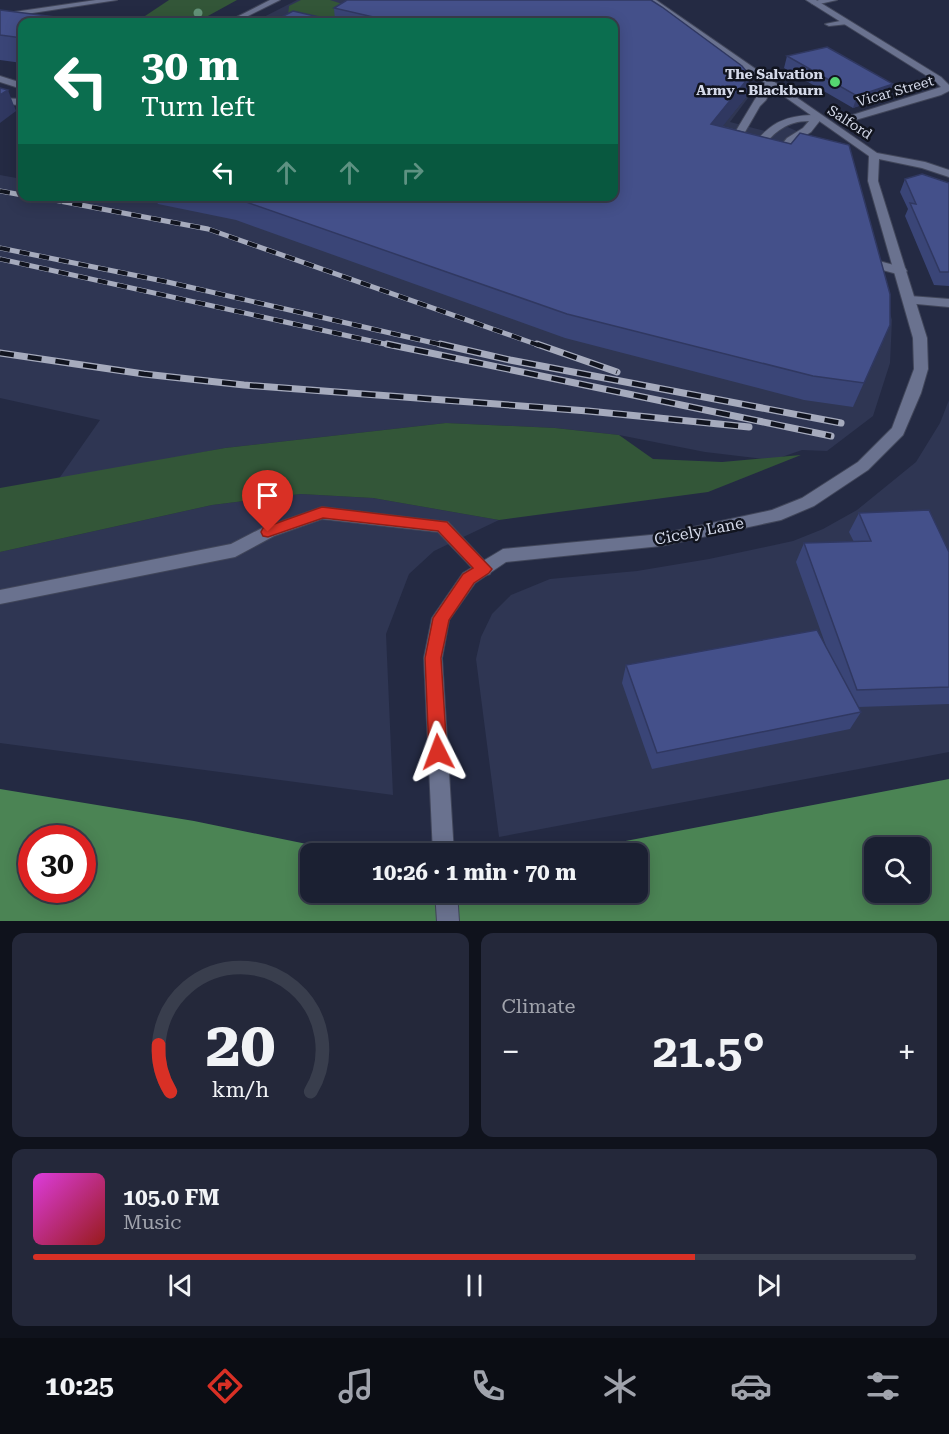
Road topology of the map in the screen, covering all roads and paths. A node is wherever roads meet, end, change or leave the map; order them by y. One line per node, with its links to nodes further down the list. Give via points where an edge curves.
1 (113, 0): 7 (street)
2 (276, 0): 6 (street)
3 (651, 0): 13 (street, Salford)
4 (832, 0): 5 (street)
5 (812, 2): 10 (street)
6 (245, 15): 8 (street); 9 (street)
7 (0, 16)
8 (239, 18)
9 (256, 18)
10 (845, 22): 11 (street); 20 (street, Vicar Street, via 947,88)
11 (829, 24)
12 (0, 79): 14 (street)
13 (769, 82): 19 (street, Salford); 21 (street)
14 (18, 85)
15 (0, 88): 16 (street)
16 (18, 90)
17 (0, 101): 18 (street)
18 (18, 102)
19 (817, 118): 22 (street, Salford); 23 (street, via 785,120 773,127); 24 (street)
20 (849, 118)
21 (729, 152)
22 (874, 155): 25 (street, Salford); 27 (street, Cicely Lane, via 873,181)
23 (749, 157)
24 (772, 163)
25 (949, 174)
26 (856, 259): 27 (street)
27 (901, 271): 28 (street, Cicely Lane)
28 (909, 300): 29 (street); 30 (street, Cicely Lane, via 920,338 921,369 898,431 863,466 808,502 775,516 661,540 503,556)
29 (949, 303)
30 (484, 569): 31 (street, via 442,526 322,513 268,532 235,550); 32 (street, Cicely Lane, via 469,578 441,618 433,658)
31 (0, 597)
32 (443, 843)
33 (446, 903): 34 (street)
34 (447, 921)

